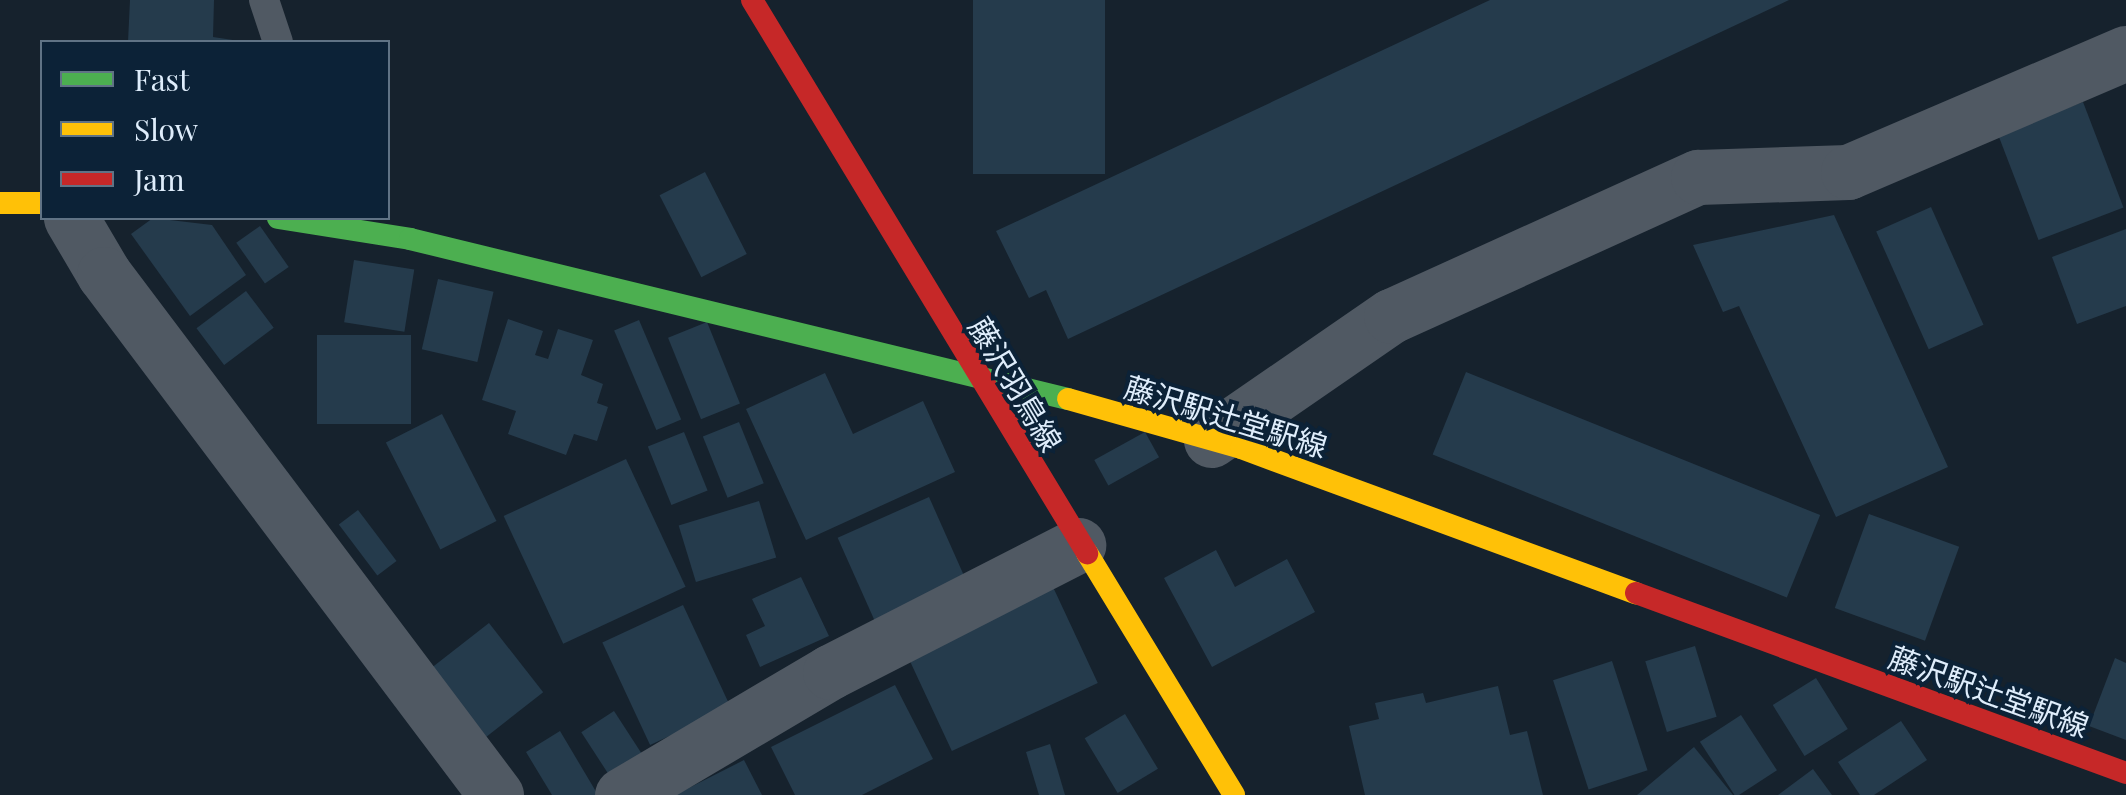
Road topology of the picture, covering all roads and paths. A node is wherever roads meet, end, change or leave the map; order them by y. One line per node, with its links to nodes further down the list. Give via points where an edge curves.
1 (264, 0): 3 (lane)
2 (752, 0): 9 (main road, 藤沢羽鳥線)
3 (277, 40)
4 (2126, 53): 10 (street, via 1848,172 1698,177 1391,316)
5 (0, 203): 6 (main road)
6 (40, 203)
7 (73, 220): 13 (street, via 104,274)
8 (311, 220): 9 (main road, 藤沢駅辻堂駅線)
9 (973, 372): 10 (main road, 藤沢駅辻堂駅線); 11 (main road, 藤沢羽鳥線)
10 (1211, 440): 12 (main road, 藤沢駅辻堂駅線)
11 (1078, 546): 14 (street, via 830,672); 15 (main road, 藤沢羽鳥線)
12 (2126, 773)
13 (496, 795)
14 (622, 795)
15 (1234, 795)

